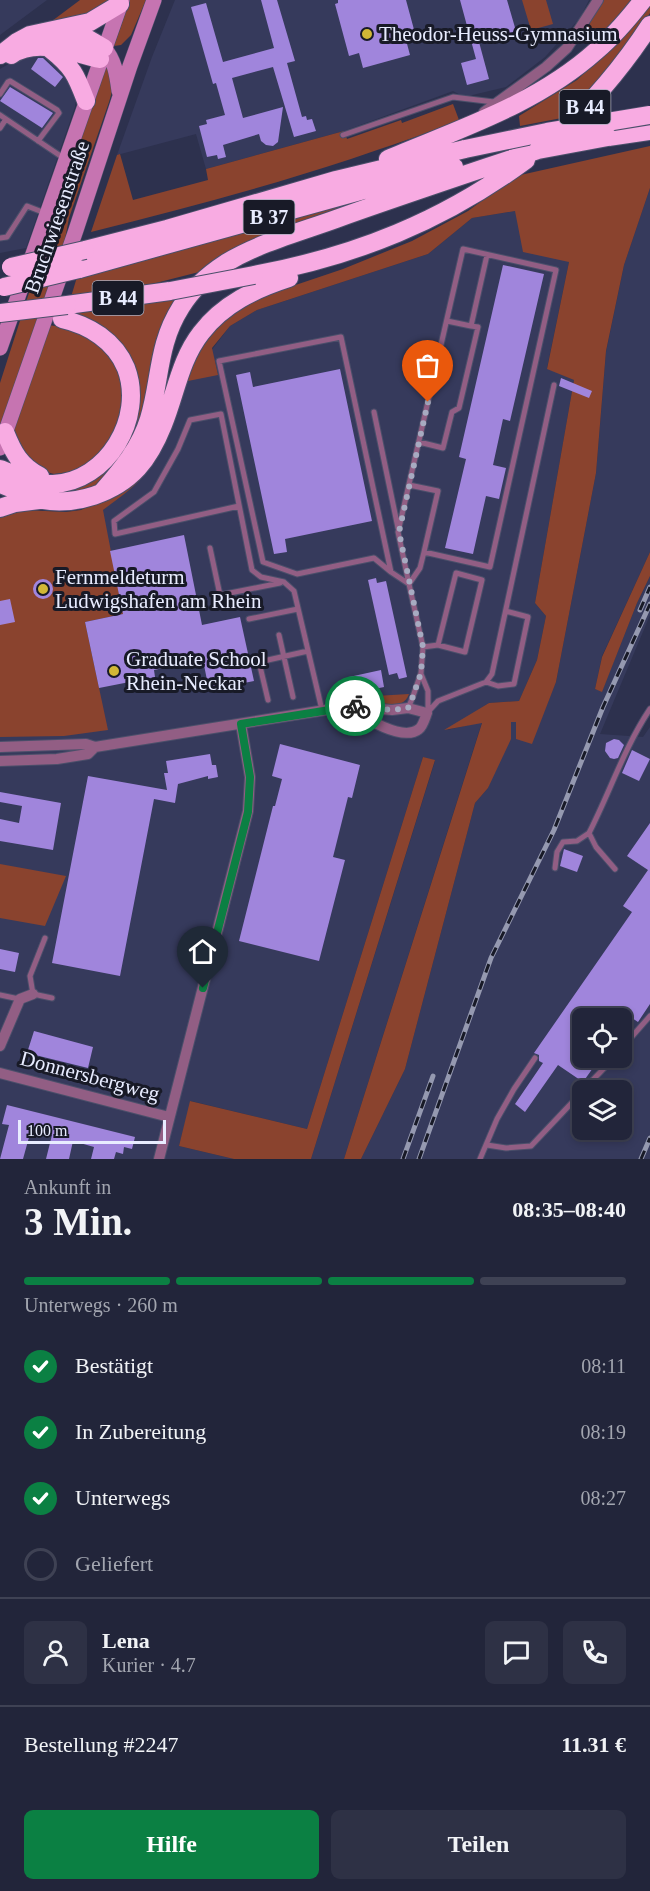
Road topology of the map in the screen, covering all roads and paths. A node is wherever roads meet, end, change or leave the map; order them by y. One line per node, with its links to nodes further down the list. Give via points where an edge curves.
1 (154, 0): 6 (main road, Bruchwiesenstraße)
2 (598, 0): 13 (street, via 567,48)
3 (643, 0): 24 (highway, B 44, via 596,52 526,99)
4 (119, 7): 7 (highway); 8 (main road, Bruchwiesenstraße)
5 (650, 25): 28 (highway, B 44, via 571,123 533,155 486,188 409,230)
6 (138, 43): 8 (main road, via 125,52); 11 (main road, Bruchwiesenstraße)
7 (29, 44): 8 (highway, via 79,35 96,42); 9 (highway); 12 (highway, via 65,60)
8 (105, 54): 11 (main road, via 118,79); 12 (main road, Bruchwiesenstraße)
9 (0, 63)
10 (0, 94): 21 (lane, via 10,81 57,110 59,113)
11 (119, 98): 38 (main road, Bruchwiesenstraße, via 101,170)
12 (86, 101): 22 (main road, Bruchwiesenstraße)
13 (497, 103): 16 (street); 20 (lane, via 453,97)
14 (0, 114): 17 (lane)
15 (650, 116): 23 (highway, B 37, bridge, via 547,132)
16 (478, 117)
17 (6, 119): 18 (lane); 21 (lane)
18 (0, 128)
19 (650, 131): 23 (highway, B 37, bridge)
20 (343, 135)
21 (38, 141): 22 (lane)
22 (66, 160): 25 (main road, Bruchwiesenstraße)
23 (461, 164): 24 (highway, B 37); 29 (highway, B 37, bridge, via 79,269); 44 (highway, via 227,262 204,279 170,327 142,438)
24 (336, 180): 29 (highway, B 37, bridge, via 85,250)
25 (47, 214): 26 (lane, via 27,207 7,237); 35 (main road, Bruchwiesenstraße)
26 (0, 238)
27 (487, 255): 33 (lane, via 463,249); 34 (lane); 48 (lane, via 556,270 490,567)
28 (330, 257): 30 (highway, B 44, bridge); 44 (highway, via 249,294 217,315 189,350 163,426 145,458 125,480)
29 (4, 278)
30 (64, 312): 31 (highway, B 44, bridge); 32 (highway); 43 (highway, via 110,344 123,364 129,383 128,421 119,441 91,472 75,480)
31 (0, 313)
32 (0, 320)
33 (447, 321): 34 (lane); 39 (lane)
34 (471, 326): 39 (lane, via 478,327 459,408 452,412 443,448)
35 (0, 348)
36 (554, 385): 53 (lane)
37 (374, 412): 46 (lane)
38 (3, 440): 43 (highway, via 14,454)
39 (419, 442): 42 (lane)
40 (0, 469): 43 (highway)
41 (0, 484): 43 (highway)
42 (409, 485): 46 (lane); 48 (lane, via 438,491)
43 (26, 490): 44 (highway, via 57,502 88,498)
44 (103, 491)
45 (239, 506): 45 (lane, via 127,531 115,534 114,521 154,492 190,420 221,414); 50 (lane, via 252,570 261,577)
46 (399, 532): 51 (lane)
47 (210, 548): 50 (lane, via 220,595)
48 (424, 552): 51 (lane, via 420,568)
49 (391, 572): 49 (lane, via 374,558 297,574 263,562 219,361 341,337); 51 (lane)
50 (284, 582): 52 (lane, via 294,591)
51 (409, 584): 57 (lane)
52 (298, 609): 54 (lane); 58 (lane)
53 (506, 611): 61 (lane, via 492,674); 61 (lane, via 528,617 514,684 498,686)
54 (249, 619)
55 (279, 635): 59 (lane)
56 (438, 645): 56 (lane, via 456,573 483,580 465,652); 57 (lane)
57 (423, 647): 60 (lane)
58 (308, 651): 59 (lane); 67 (lane)
59 (284, 656): 62 (lane); 63 (lane, via 259,662)
60 (421, 673): 65 (lane); 68 (lane, via 428,691)
61 (486, 682): 68 (lane, via 438,701)
62 (292, 697)
63 (268, 700)
64 (350, 706): 65 (street); 67 (street); 68 (street, via 408,737 422,727)
65 (408, 708): 68 (street)
66 (650, 709): 75 (lane)
67 (322, 710): 69 (street)
68 (427, 713)
69 (241, 724): 72 (street); 91 (street, via 250,777 248,812)
70 (56, 746): 71 (street); 72 (street); 73 (lane)
71 (0, 747)
72 (95, 747): 73 (street, via 88,754)
73 (57, 759): 74 (street)
74 (0, 760)
75 (589, 833): 76 (lane, via 577,841 563,842); 77 (lane)
76 (555, 868)
77 (615, 869)
78 (45, 938): 79 (lane, via 30,976)
79 (33, 994): 81 (lane); 82 (street)
80 (0, 995): 82 (lane)
81 (52, 998)
82 (20, 999): 85 (street, Donnersbergweg)
83 (650, 1016): 84 (lane)
84 (632, 1036)
85 (0, 1046)
86 (535, 1058): 92 (lane, via 497,1119)
87 (605, 1068): 89 (lane)
88 (0, 1073): 91 (street, Donnersbergweg)
89 (593, 1080)
90 (572, 1103): 92 (lane, via 531,1146)
91 (169, 1118): 93 (street)
92 (487, 1145): 94 (lane)
93 (159, 1159)
94 (480, 1159)

